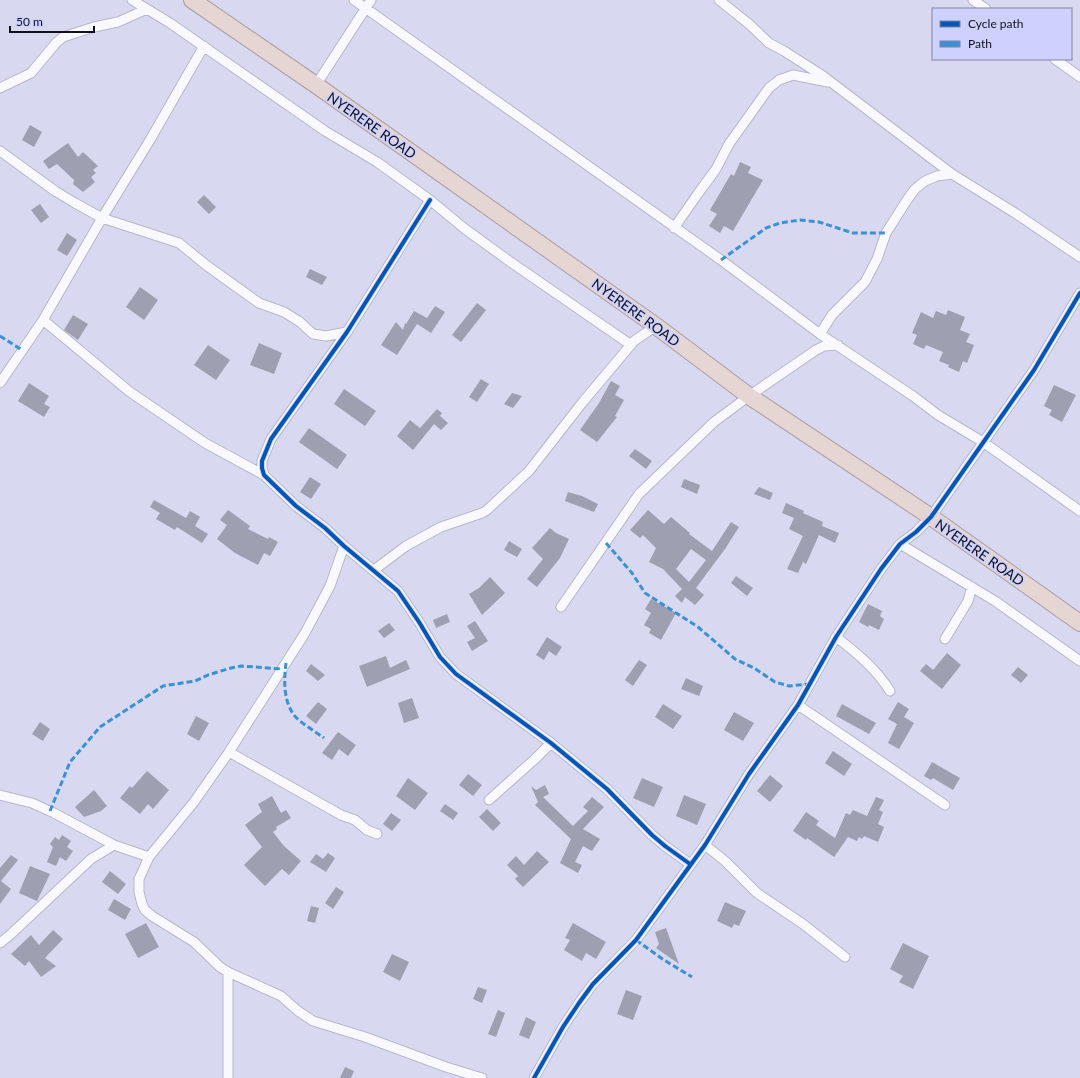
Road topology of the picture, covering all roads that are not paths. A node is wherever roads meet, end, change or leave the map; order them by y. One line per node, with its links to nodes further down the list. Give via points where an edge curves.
1 (132, 0): 9 (street)
2 (192, 0): 14 (highway, NYERERE ROAD)
3 (354, 0): 7 (street)
4 (371, 0): 7 (street)
5 (719, 0): 13 (street, via 750,24 769,43)
6 (973, 0): 8 (street)
7 (365, 8): 14 (street); 20 (street)
8 (985, 8)
9 (147, 9): 10 (street); 15 (street, via 118,22 63,37 31,72)
10 (204, 46): 18 (street, via 325,132 377,162); 19 (street)
11 (1056, 60): 12 (street)
12 (1080, 78)
13 (831, 82): 17 (street); 20 (street, via 793,75 779,80 769,88)
14 (316, 85): 24 (highway, NYERERE ROAD)
15 (0, 88)
16 (0, 151): 19 (street, via 75,204)
17 (952, 174): 21 (street); 26 (street, via 937,176 915,189 886,233 865,282 832,315)
18 (430, 200): 25 (street); 27 (street, via 506,259)
19 (102, 218): 23 (street); 25 (street, via 180,243 259,303 284,312 313,334 326,336)
20 (674, 228): 26 (street)
21 (1080, 257)
22 (1080, 293): 31 (street, via 1034,370)
23 (42, 320): 29 (street); 32 (street, via 130,392 199,439)
24 (656, 326): 27 (street); 30 (highway, NYERERE ROAD)
25 (347, 332): 32 (street, via 271,439 262,461)
26 (820, 334): 28 (street)
27 (631, 345): 37 (street, via 529,471 487,510 431,532 406,546)
28 (838, 345): 30 (street, via 824,346 816,350); 31 (street, via 938,415)
29 (0, 383)
30 (749, 396): 34 (highway, NYERERE ROAD); 39 (street, via 714,422 639,494)
31 (983, 442): 33 (street); 34 (street)
32 (264, 476): 36 (street)
33 (1080, 511)
34 (931, 517): 35 (street); 40 (highway, NYERERE ROAD)
35 (900, 544): 38 (street); 41 (street)
36 (344, 546): 37 (street); 47 (street, via 330,586 305,633)
37 (374, 570): 46 (street, via 398,591 449,668)
38 (972, 587): 42 (street, via 968,601); 43 (street)
39 (561, 607)
40 (1080, 624)
41 (836, 638): 44 (street, via 871,666); 45 (street)
42 (945, 639)
43 (1080, 661)
44 (890, 691)
45 (798, 705): 50 (street); 53 (street, via 749,774)
46 (551, 743): 49 (street); 55 (street, via 608,789 656,838)
47 (229, 752): 51 (street, via 341,815 357,820 367,830); 54 (street, via 194,802)
48 (0, 795): 52 (street, via 32,803)
49 (488, 800)
50 (945, 804)
51 (377, 834)
52 (114, 845): 54 (street); 56 (street, via 91,859)
53 (705, 845): 55 (street); 57 (street, via 757,893)
54 (149, 857): 58 (street, via 140,875 138,886 145,910 194,942)
55 (690, 864): 61 (street, via 636,940 597,980 579,1003 562,1027)
56 (0, 943)
57 (845, 957)
58 (228, 972): 59 (street); 60 (street, via 281,996 313,1021 365,1037 446,1068)
59 (228, 1078)
60 (482, 1078)
61 (534, 1078)

